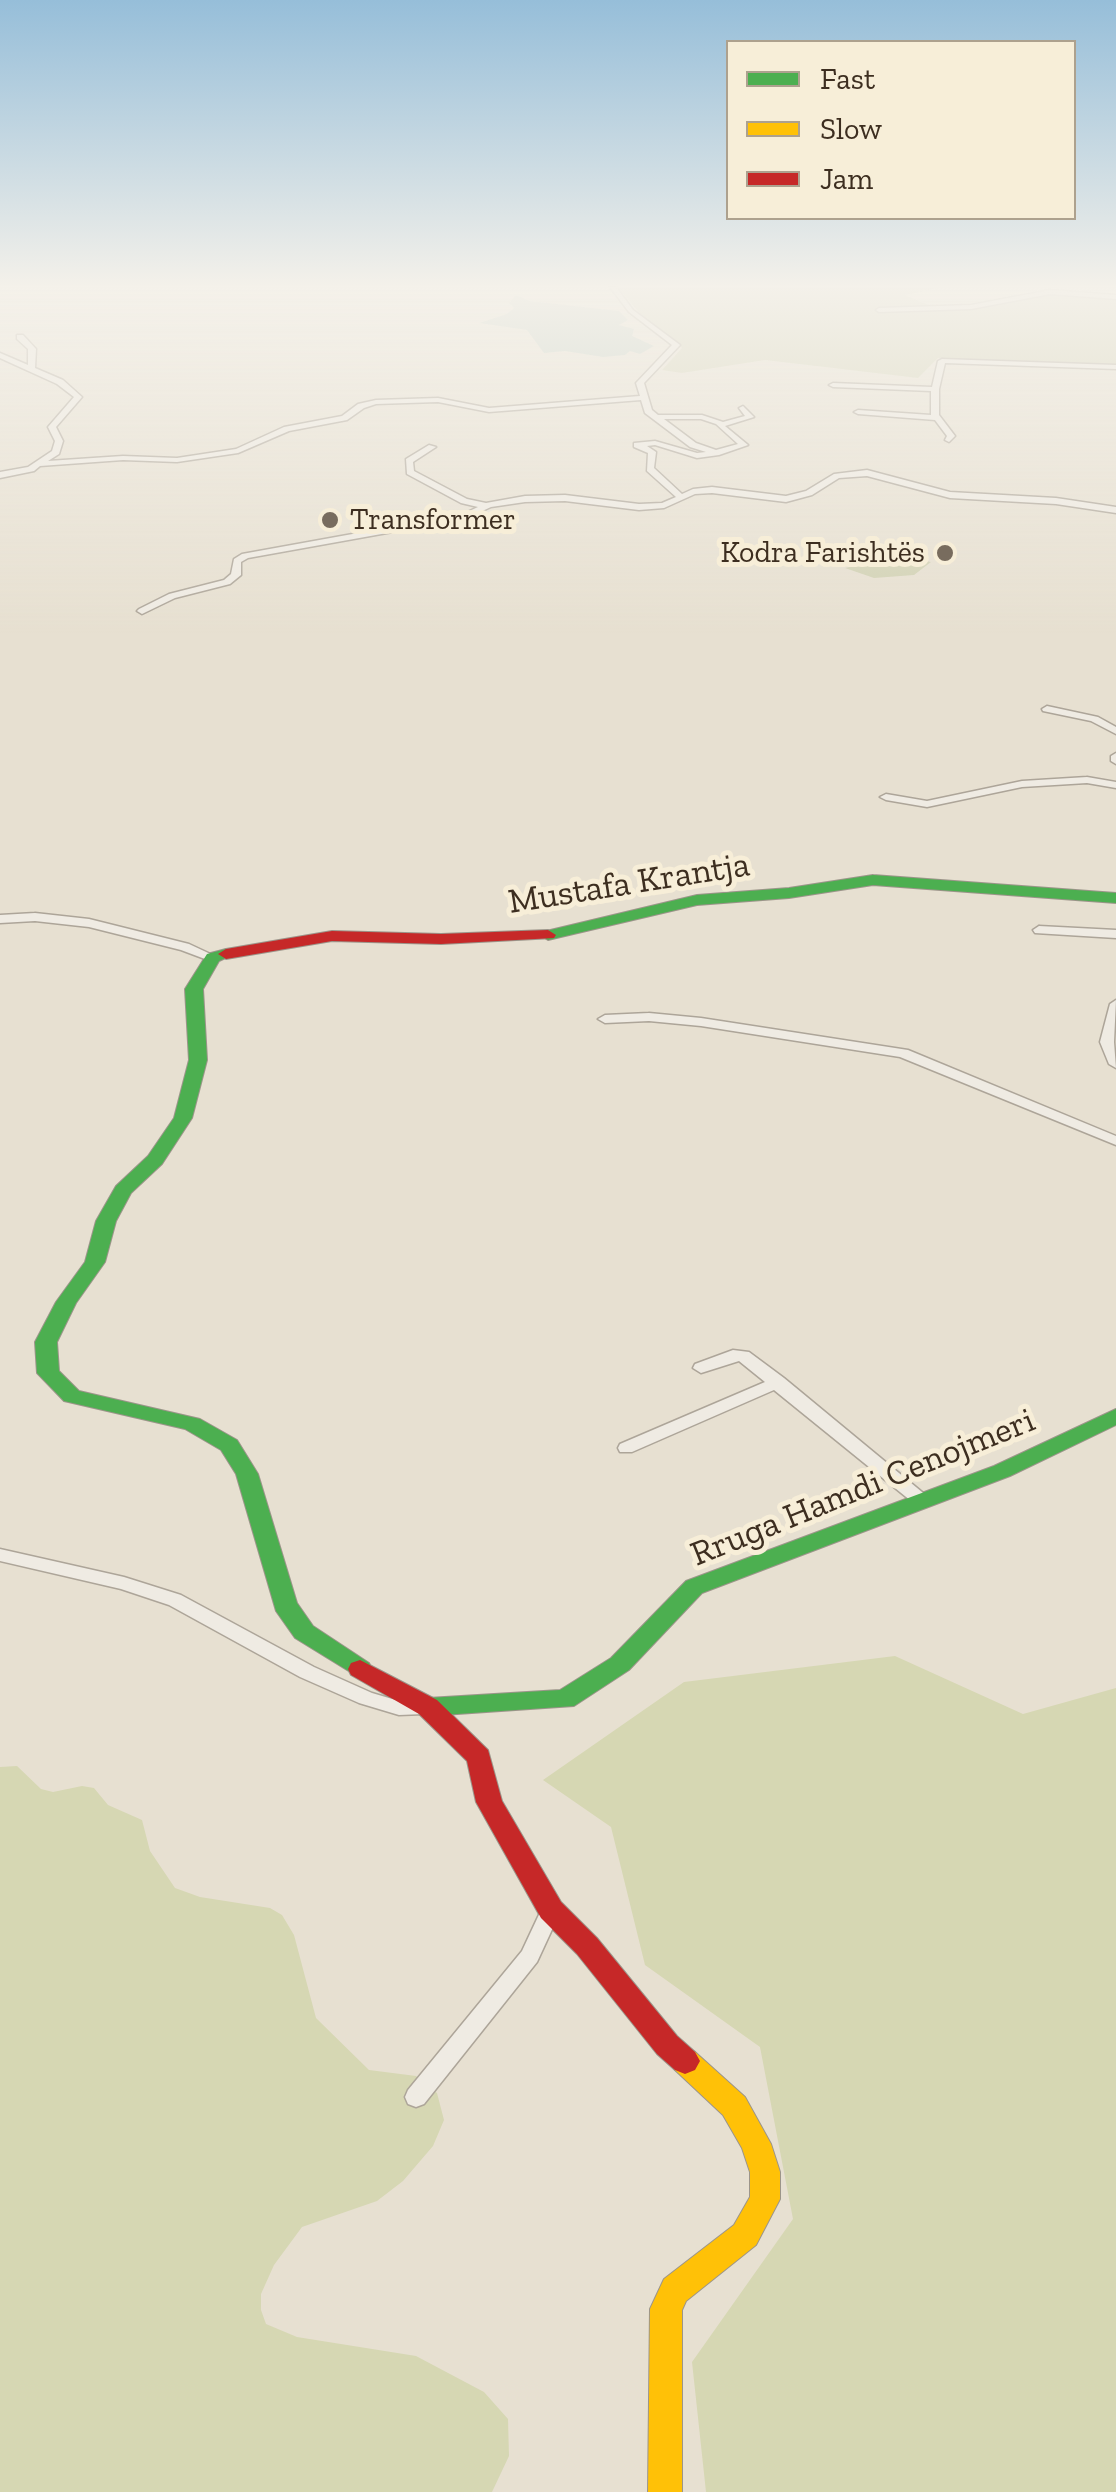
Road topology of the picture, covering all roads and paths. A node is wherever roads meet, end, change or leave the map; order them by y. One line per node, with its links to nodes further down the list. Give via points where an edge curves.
1 (75, 403): 15 (street, via 54,422 58,447)
2 (371, 403): 15 (street, via 238,451)
3 (455, 403): 4 (street, via 489,410)
4 (576, 403)
5 (646, 403): 9 (street)
6 (937, 403): 10 (street)
7 (743, 408): 11 (street, via 750,418)
8 (858, 412): 10 (street)
9 (660, 417): 11 (street); 14 (street, via 692,445)
10 (937, 418): 12 (street)
11 (720, 424): 14 (street, via 744,445)
12 (949, 440)
13 (432, 447): 18 (street, via 409,461 410,472)
14 (716, 454): 17 (street, via 636,445 652,452 650,468)
15 (40, 464): 16 (street)
16 (0, 475)
17 (681, 497): 18 (street, via 639,508 543,497); 19 (street, via 712,490 797,498 831,478 867,473 950,494)
18 (486, 506): 20 (street, via 464,516 244,556 233,579)
19 (1116, 510)
20 (142, 611)
21 (1046, 710): 22 (street, via 1094,718)
22 (1116, 730)
23 (1116, 786): 24 (street, via 1074,780 927,804)
24 (886, 798)
25 (1116, 898): 29 (street, Mustafa Krantja, via 873,880 698,900 553,935 332,936)
26 (0, 920): 29 (street, via 89,923)
27 (1039, 930): 28 (street)
28 (1116, 934)
29 (213, 958): 40 (street, via 194,989 198,1060 182,1118 156,1160 128,1181 106,1221 101,1251 46,1342 48,1373 72,1396 192,1424 230,1445 247,1474 294,1620 347,1661)
30 (1116, 1004): 32 (street, via 1107,1042)
31 (605, 1019): 33 (street, via 649,1016 903,1053)
32 (1116, 1064)
33 (1116, 1141)
34 (701, 1368): 35 (street, via 743,1356)
35 (778, 1382): 37 (street); 38 (street)
36 (1116, 1416): 38 (street, Rruga Hamdi Cenojmeri)
37 (626, 1448)
38 (922, 1501): 40 (street, Rruga Hamdi Cenojmeri, via 694,1587 620,1664 565,1699)
39 (0, 1555): 40 (street, via 175,1600 366,1698 398,1708)
40 (428, 1706): 41 (street, via 478,1756 488,1802)
41 (551, 1910): 42 (street, via 530,1956); 43 (street, via 667,2046 734,2106 764,2172 765,2199 755,2222 675,2290 666,2309)
42 (416, 2097)
43 (665, 2492)

